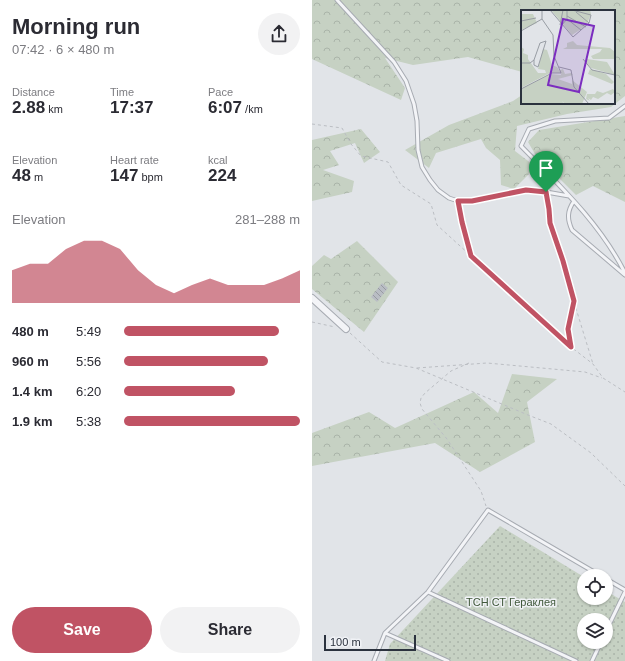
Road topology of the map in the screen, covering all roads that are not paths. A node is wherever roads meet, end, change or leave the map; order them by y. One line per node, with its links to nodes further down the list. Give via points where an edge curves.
1 (337, 0): 3 (lane, via 394,62 406,81 414,104 422,167 438,190 458,201 472,201 526,190)
2 (625, 106): 3 (lane, via 609,118 555,121 529,129 521,146)
3 (569, 196): 4 (lane)
4 (574, 201): 5 (lane, via 616,253); 5 (lane, via 568,214 572,230)
5 (625, 274)
6 (312, 298): 7 (street)
7 (346, 329)
8 (589, 569): 11 (lane, via 488,510)
9 (613, 583): 10 (lane)
10 (625, 591): 12 (lane)
11 (428, 592): 13 (lane); 17 (lane)
12 (613, 616)
13 (385, 633): 15 (lane); 16 (lane)
14 (598, 649): 18 (lane)
15 (374, 661)
16 (448, 661)
17 (576, 661)
18 (592, 661)

